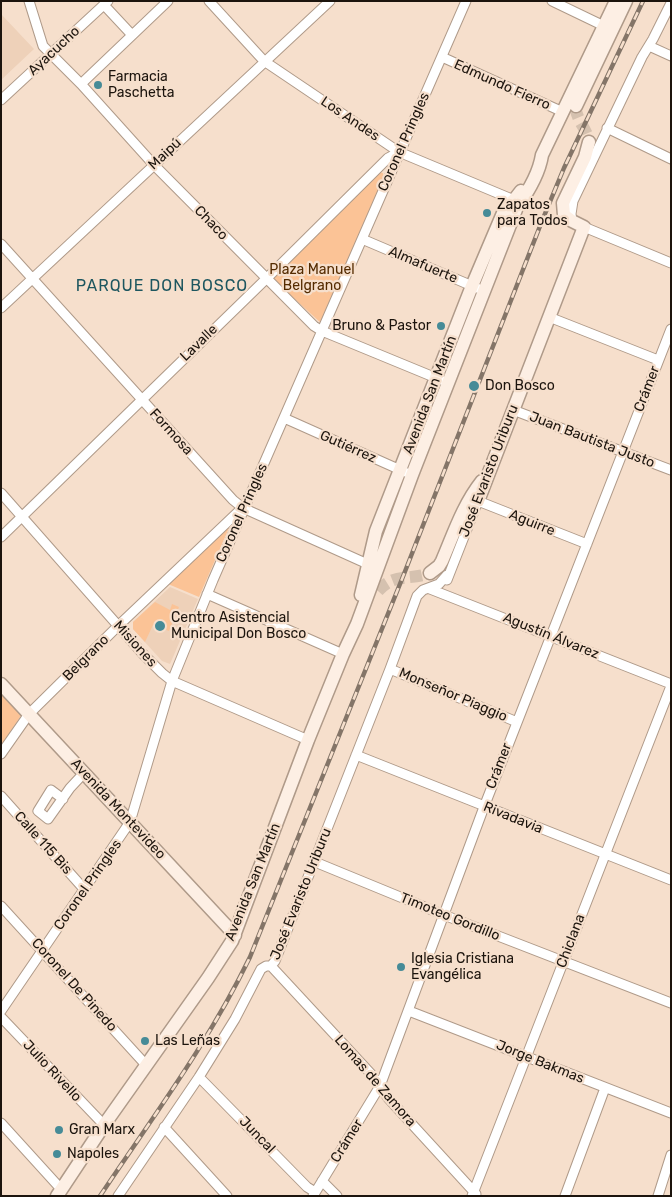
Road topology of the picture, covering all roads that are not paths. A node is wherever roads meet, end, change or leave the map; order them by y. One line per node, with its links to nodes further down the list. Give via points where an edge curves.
1 (29, 1): 14 (street, Chaco, via 42,44)
2 (168, 1): 12 (street)
3 (209, 1): 17 (street, Los Andes)
4 (330, 1): 17 (street, Maipú)
5 (466, 1): 16 (street, Coronel Pringles)
6 (552, 1): 11 (street)
7 (616, 1): 11 (main road, Avenida San Martín)
8 (626, 1): 20 (main road)
9 (106, 3): 12 (street); 14 (street, Ayacucho)
10 (671, 4): 13 (street)
11 (604, 26): 21 (main road, Avenida San Martín)
12 (132, 34): 18 (street)
13 (649, 46): 15 (street); 22 (street)
14 (52, 54): 18 (street, Chaco); 19 (street, Ayacucho)
15 (671, 56)
16 (442, 57): 21 (street, Edmundo Fierro); 24 (street, Coronel Pringles)
17 (264, 61): 24 (street, Los Andes); 27 (street, Maipú)
18 (81, 84): 27 (street, Chaco)
19 (1, 100)
20 (576, 106)
21 (563, 112): 25 (main road, Avenida San Martín)
22 (607, 128): 26 (street); 30 (street, via 573,201)
23 (589, 142): 30 (main road, via 563,202 564,214)
24 (399, 152): 28 (street, Los Andes); 32 (street, Coronel Pringles); 37 (street, Lavalle, via 388,158)
25 (542, 155): 28 (main road, Avenida San Martín); 34 (main road, Avenida San Martín, via 541,164 517,208)
26 (671, 159)
27 (154, 164): 36 (street, Maipú); 37 (street, Chaco)
28 (514, 200): 29 (main road, Avenida San Martín)
29 (504, 210): 34 (main road, via 507,217 492,258); 38 (main road, Avenida San Martín)
30 (572, 221): 31 (main road)
31 (584, 227): 35 (street); 40 (main road, José Evaristo Uriburu)
32 (362, 239): 38 (street, Almafuerte); 42 (street, Coronel Pringles)
33 (1, 244): 36 (street, Formosa)
34 (496, 262): 38 (main road, Avenida San Martín)
35 (671, 263)
36 (32, 279): 39 (street, Maipú); 45 (street, Formosa)
37 (266, 280): 42 (street, Chaco); 45 (street, Lavalle)
38 (478, 288): 44 (main road, Avenida San Martín)
39 (1, 308)
40 (549, 317): 43 (street); 46 (main road, José Evaristo Uriburu)
41 (671, 329): 43 (street, Crámer)
42 (322, 331): 44 (street, Chaco); 47 (street, Coronel Pringles)
43 (658, 360): 48 (street, Crámer)
44 (443, 380): 51 (main road, Avenida San Martín)
45 (142, 400): 54 (street, Formosa); 55 (street, Lavalle)
46 (513, 410): 48 (street, Juan Bautista Justo); 49 (main road, José Evaristo Uriburu)
47 (284, 418): 51 (street, Gutiérrez); 54 (street, Coronel Pringles)
48 (623, 452): 50 (street, Juan Bautista Justo); 57 (street, Crámer)
49 (490, 470): 53 (main road, José Evaristo Uriburu); 59 (main road, via 470,495 442,561)
50 (671, 470)
51 (406, 473): 58 (main road, Avenida San Martín, via 376,531)
52 (1, 493): 55 (street, Misiones)
53 (478, 501): 57 (street, Aguirre); 60 (street, José Evaristo Uriburu)
54 (243, 508): 58 (street, Formosa); 63 (street, Coronel Pringles); 65 (street, Belgrano)
55 (22, 517): 56 (street, Lavalle); 65 (street, Misiones)
56 (1, 537)
57 (587, 544): 66 (street, Crámer)
58 (373, 566): 67 (main road, Avenida San Martín)
59 (430, 573)
60 (447, 575): 61 (street, José Evaristo Uriburu); 64 (street, José Evaristo Uriburu)
61 (430, 589): 64 (street, Agustín Álvarez); 68 (street, José Evaristo Uriburu, via 417,596)
62 (378, 591): 74 (main road, via 340,680)
63 (207, 594): 67 (street); 69 (street, Coronel Pringles)
64 (448, 594): 66 (street, Agustín Álvarez)
65 (118, 626): 69 (street, Misiones); 72 (street, Belgrano)
66 (551, 636): 71 (street, Agustín Álvarez); 73 (street, Crámer)
67 (344, 651): 74 (main road, Avenida San Martín)
68 (390, 669): 73 (street, Monseñor Piaggio); 77 (street, José Evaristo Uriburu)
69 (172, 681): 75 (street, Misiones); 82 (street, Coronel Pringles)
70 (1, 684): 72 (main road, Avenida Montevideo)
71 (671, 685): 83 (street, Chiclana)
72 (29, 714): 76 (street, Belgrano); 78 (main road, Avenida Montevideo)
73 (516, 722): 81 (street, Crámer)
74 (315, 724): 75 (main road, Avenida San Martín)
75 (308, 740): 89 (main road, Avenida San Martín)
76 (1, 754)
77 (356, 755): 81 (street, Rivadavia); 84 (street, José Evaristo Uriburu)
78 (84, 773): 80 (street); 82 (main road, Avenida Montevideo)
79 (1, 796): 86 (street, Calle 115 Bis)
80 (63, 799)
81 (484, 807): 83 (street, Rivadavia); 88 (street, Crámer)
82 (130, 822): 86 (street, Coronel Pringles); 89 (main road, Avenida Montevideo)
83 (604, 854): 85 (street, Rivadavia); 91 (street, Chiclana)
84 (315, 862): 88 (street, Timoteo Gordillo); 92 (street, José Evaristo Uriburu)
85 (671, 880)
86 (84, 889): 90 (street, Coronel Pringles)
87 (1, 906): 90 (street, Coronel De Pinedo)
88 (444, 915): 91 (street, Timoteo Gordillo); 94 (street, Crámer)
89 (235, 935): 98 (main road, Avenida San Martín)
90 (42, 950): 95 (street, Coronel Pringles); 98 (street, Coronel De Pinedo)
91 (564, 962): 93 (street, Timoteo Gordillo); 97 (street, Chiclana)
92 (271, 966): 99 (street, José Evaristo Uriburu, via 261,969); 100 (street, Lomas de Zamora)
93 (671, 1003)
94 (409, 1011): 97 (street, Jorge Bakmas); 100 (street, Crámer)
95 (1, 1012)
96 (1, 1017): 104 (street, Julio Rivello)
97 (527, 1057): 101 (street, Jorge Bakmas); 110 (street, Chiclana)
98 (146, 1065): 104 (main road, Avenida San Martín)
99 (199, 1077): 105 (street, José Evaristo Uriburu); 109 (street, Juncal)
100 (380, 1086): 107 (street, Crámer); 110 (street, Lomas de Zamora)
101 (605, 1088): 102 (street, Jorge Bakmas); 114 (street)
102 (671, 1113)
103 (1, 1123): 108 (street)
104 (104, 1125): 108 (main road, Avenida San Martín)
105 (164, 1128): 111 (street, José Evaristo Uriburu); 112 (street)
106 (671, 1155): 115 (street)
107 (322, 1181): 109 (street, Crámer); 113 (street)
108 (59, 1192)
109 (314, 1194)
110 (475, 1194)
111 (118, 1196)
112 (228, 1196)
113 (337, 1196)
114 (565, 1196)
115 (658, 1196)

